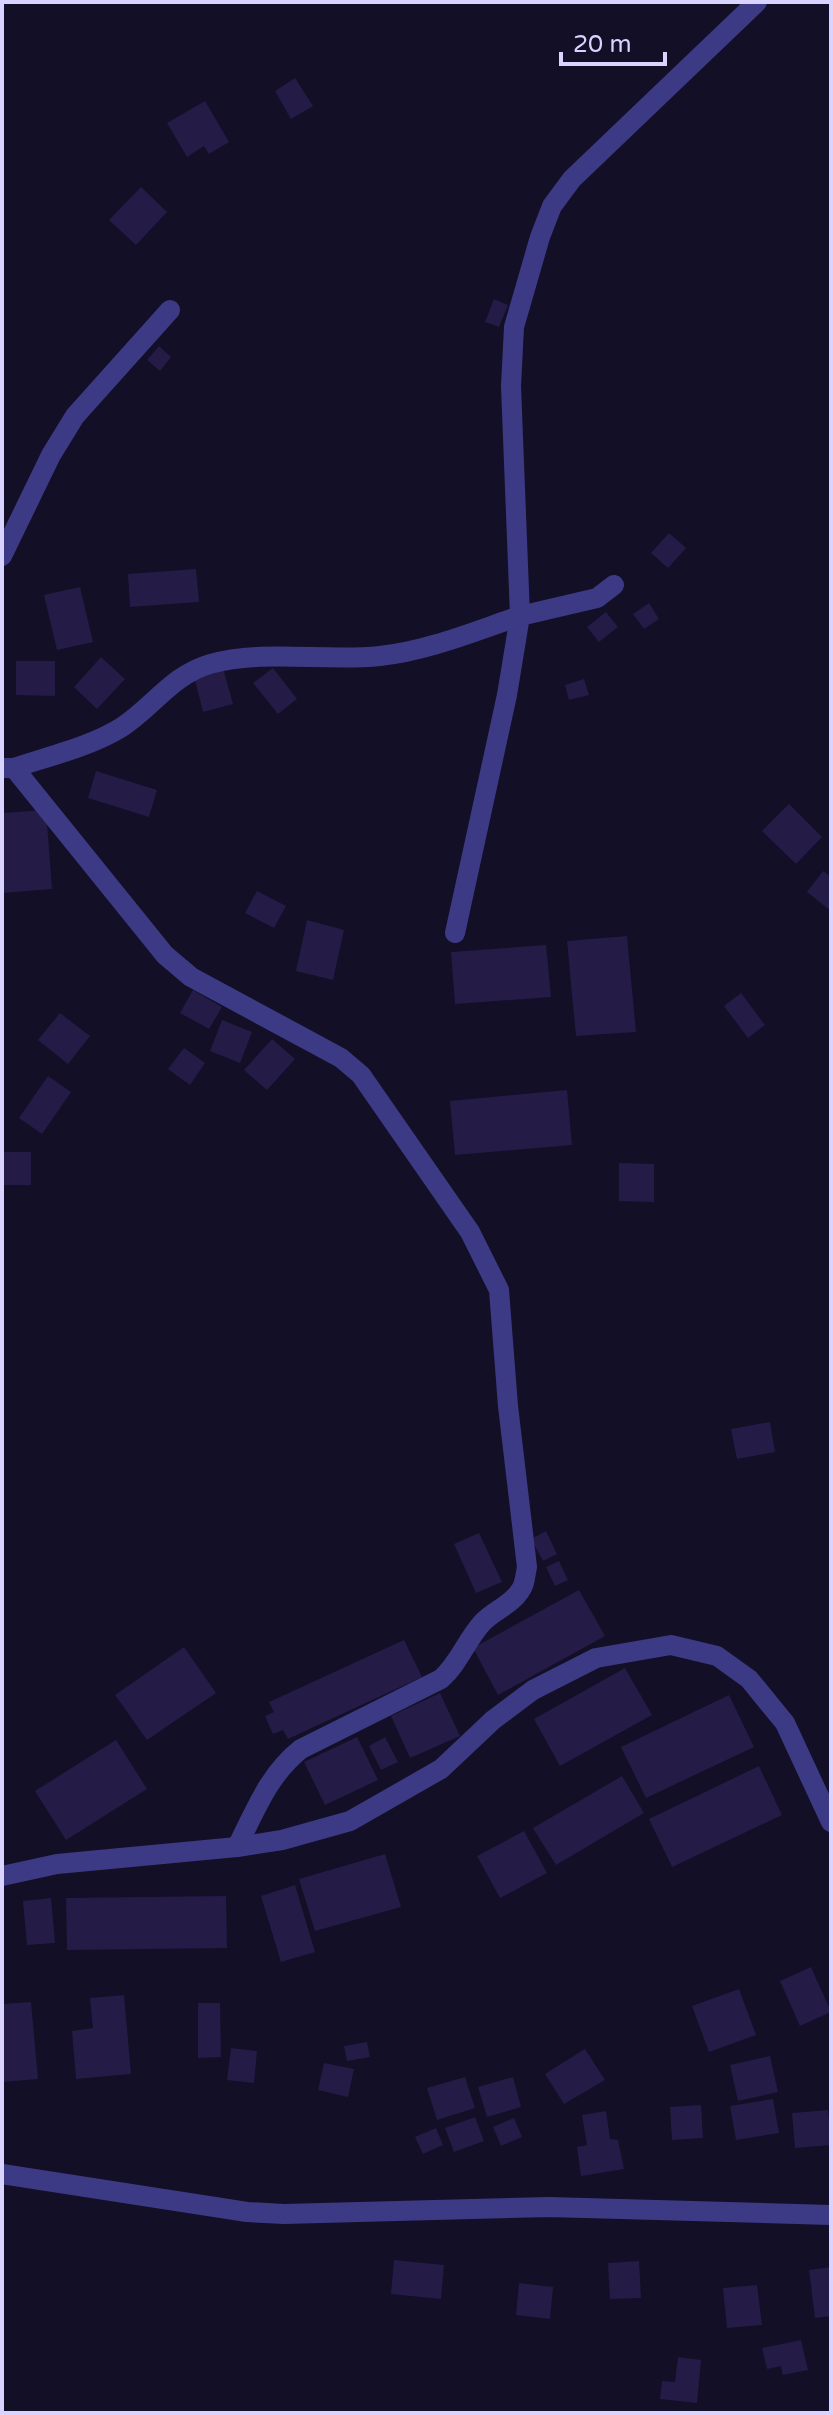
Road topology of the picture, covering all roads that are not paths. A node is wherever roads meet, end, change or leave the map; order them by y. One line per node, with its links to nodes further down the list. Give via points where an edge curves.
1 (757, 2): 5 (street, via 572,179 552,206 540,237 514,327 511,386)
2 (170, 310): 3 (street, via 75,416)
3 (2, 556)
4 (614, 585): 5 (street, via 597,598)
5 (520, 616): 6 (street, via 412,651 241,658 209,665 184,674 105,737); 7 (street)
6 (8, 768): 9 (street, via 165,955 191,977 315,1043 361,1075 470,1232 499,1290 527,1567 523,1588 478,1627 441,1679 283,1763)
7 (455, 933)
8 (831, 1822): 9 (street, via 785,1723 749,1679 717,1656 671,1645 596,1658 533,1690 441,1769 350,1821)
9 (237, 1847): 10 (street, via 57,1864)
10 (2, 1876)
11 (2, 2174): 12 (street, via 284,2214 549,2207)
12 (831, 2215)

